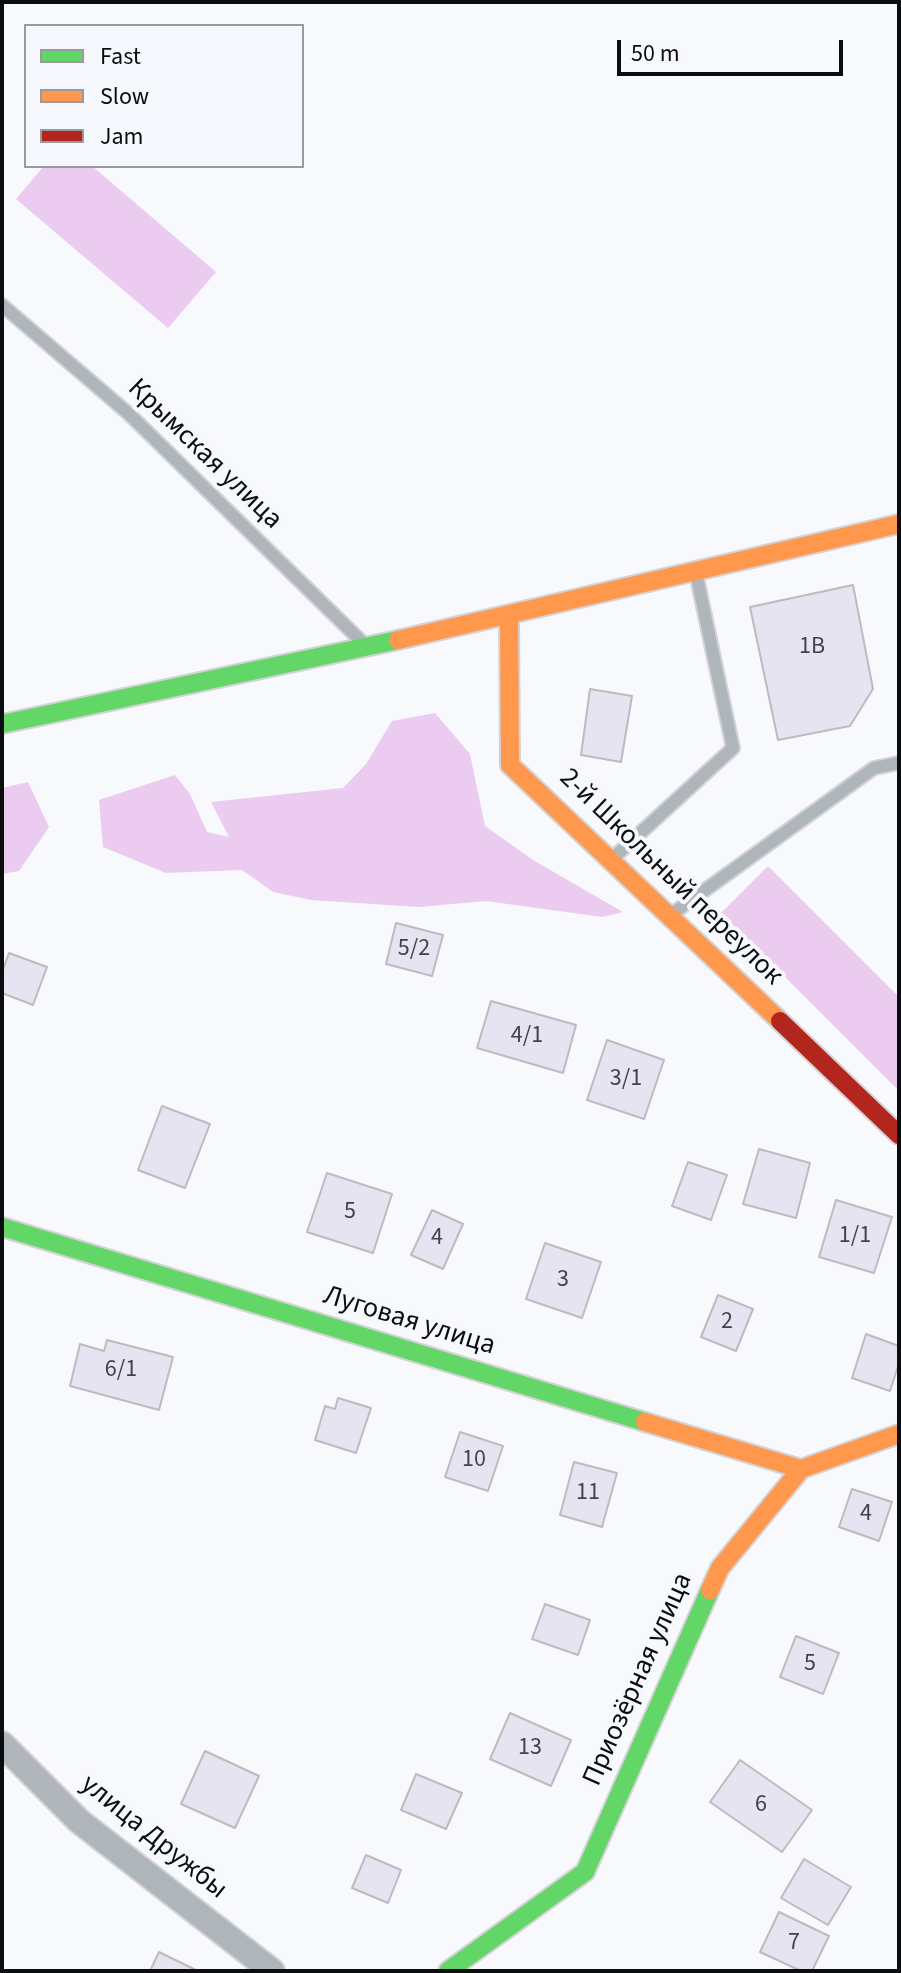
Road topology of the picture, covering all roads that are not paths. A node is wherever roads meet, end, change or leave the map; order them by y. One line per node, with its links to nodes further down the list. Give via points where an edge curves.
1 (2, 305): 5 (lane, Крымская улица, via 129,414)
2 (899, 524): 3 (street)
3 (696, 572): 4 (street); 8 (lane, via 733,748)
4 (509, 616): 5 (street); 8 (street, 2-й Школьный переулок, via 510,765)
5 (366, 646): 6 (street)
6 (2, 724)
7 (899, 763): 9 (lane, via 874,768)
8 (611, 860): 9 (street, 2-й Школьный переулок)
9 (670, 916): 10 (street, 2-й Школьный переулок)
10 (899, 1135)
11 (2, 1227): 13 (street, Луговая улица)
12 (899, 1434): 13 (street)
13 (801, 1469): 16 (street, Приозёрная улица, via 720,1568 585,1872)
14 (2, 1744): 15 (street, улица Дружбы, via 79,1821)
15 (272, 1971)
16 (448, 1971)

